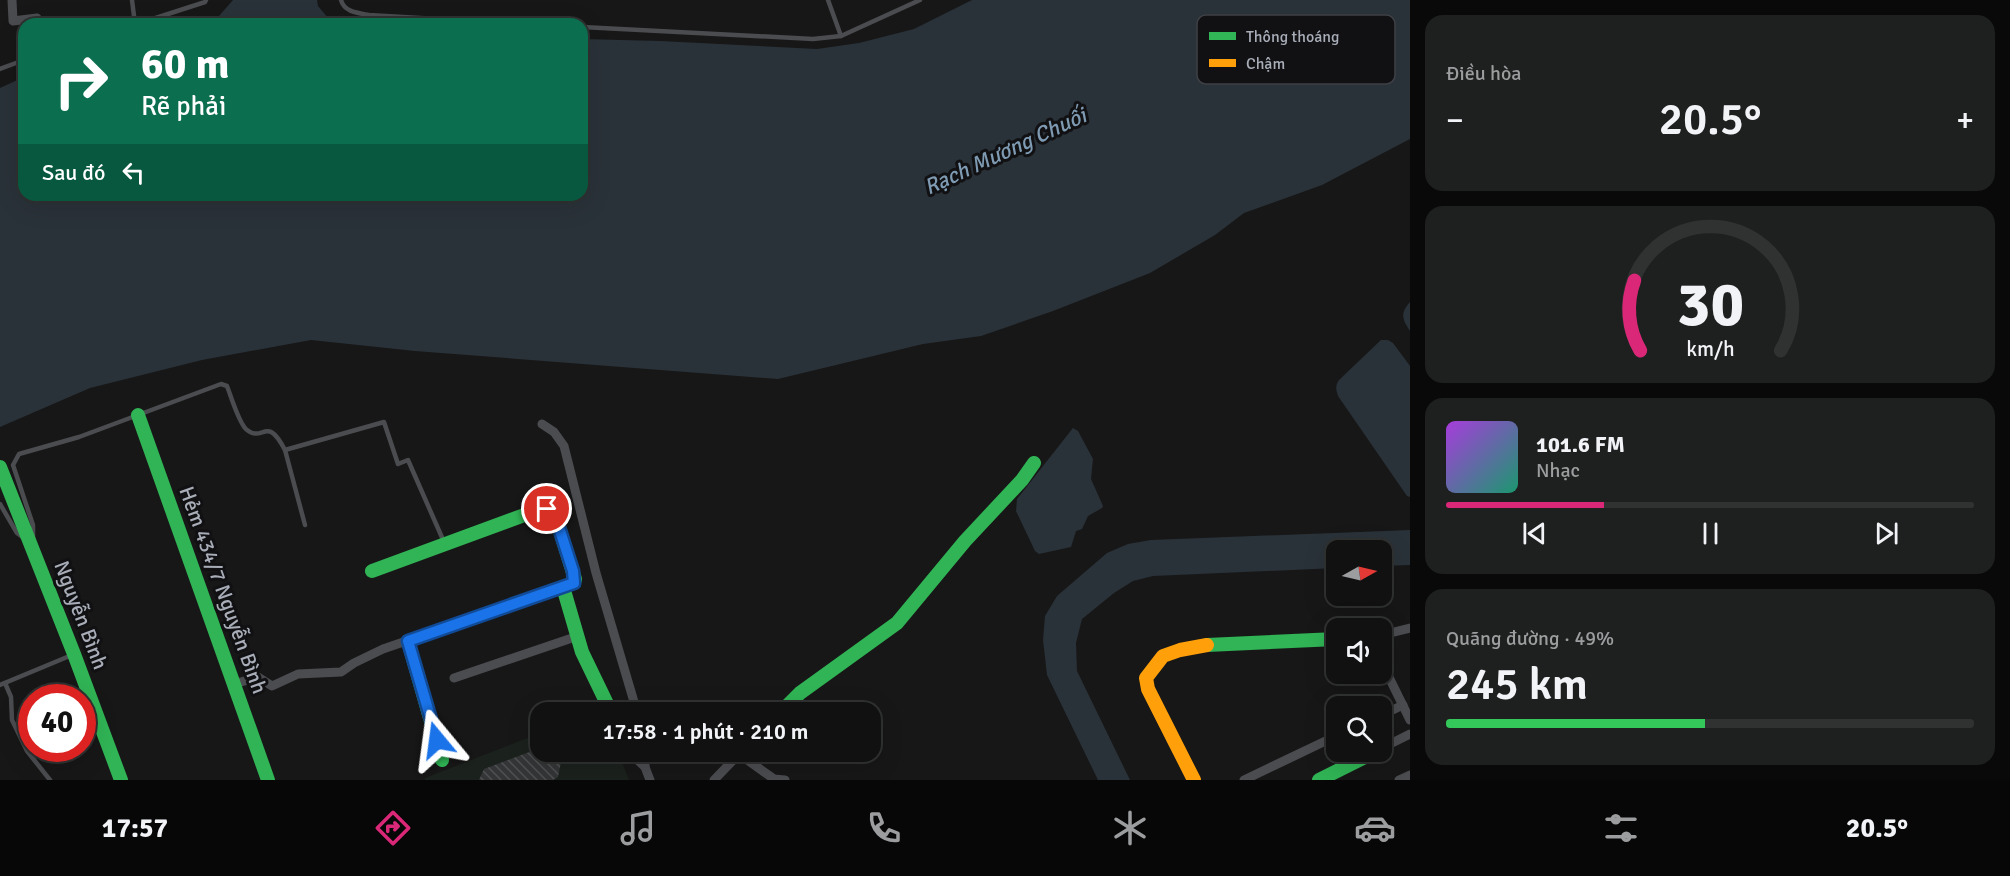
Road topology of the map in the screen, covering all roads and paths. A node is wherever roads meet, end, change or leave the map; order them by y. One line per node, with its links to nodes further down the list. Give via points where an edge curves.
1 (12, 0): 10 (street, via 13,21)
2 (132, 0): 7 (lane)
3 (206, 0): 8 (lane)
4 (341, 0): 9 (lane, via 351,12)
5 (828, 0): 12 (lane)
6 (920, 0): 12 (lane)
7 (135, 18)
8 (155, 18)
9 (420, 18)
10 (18, 20)
11 (588, 27): 12 (lane, via 813,39)
12 (841, 36)
13 (18, 62): 14 (lane)
14 (0, 69)
15 (138, 415): 17 (lane, via 221,384 227,386 244,429 252,433 270,431 277,435); 22 (lane, via 20,454 15,459 13,465 33,525); 35 (street, Hẻm 434/7 Nguyễn Bình)
16 (542, 424): 37 (street, via 564,446)
17 (285, 450): 21 (lane); 23 (lane, via 384,422 398,464 408,460)
18 (1034, 463): 38 (street, via 897,623)
19 (0, 466): 22 (street, Nguyễn Bình)
20 (0, 504): 22 (lane, via 17,533)
21 (305, 525)
22 (31, 544): 31 (street, Nguyễn Bình)
23 (445, 545): 24 (street); 25 (street, via 538,510 551,510 575,579)
24 (372, 571)
25 (563, 587): 28 (street); 30 (street)
26 (1410, 628): 27 (street)
27 (1392, 632)
28 (578, 636): 32 (street); 36 (street, via 594,680)
29 (1326, 639): 59 (street, via 1205,645 1163,656 1146,678 1148,689)
30 (408, 641): 35 (street, via 341,672 298,674 278,686 258,677); 45 (street)
31 (74, 654): 34 (lane); 54 (street, Nguyễn Bình)
32 (454, 678)
33 (1392, 683): 39 (street)
34 (3, 684): 53 (lane, via 11,697 12,720 27,751)
35 (234, 684): 55 (street, Hẻm 434/7 Nguyễn Bình)
36 (608, 702)
37 (634, 702)
38 (791, 702)
39 (1403, 705): 40 (street); 41 (street)
40 (1392, 710)
41 (1410, 720)
42 (1410, 734): 44 (street)
43 (1326, 741): 60 (street)
44 (1392, 743)
45 (442, 760)
46 (640, 762): 51 (street)
47 (645, 762): 51 (street)
48 (731, 762): 57 (street)
49 (752, 762): 58 (street, via 774,779)
50 (1355, 762): 61 (street)
51 (645, 767): 56 (street)
52 (1410, 775): 62 (street)
53 (50, 780)
54 (121, 780)
55 (268, 780)
56 (650, 780)
57 (714, 780)
58 (784, 780)
59 (1194, 780)
60 (1244, 780)
61 (1318, 780)
62 (1399, 780)

